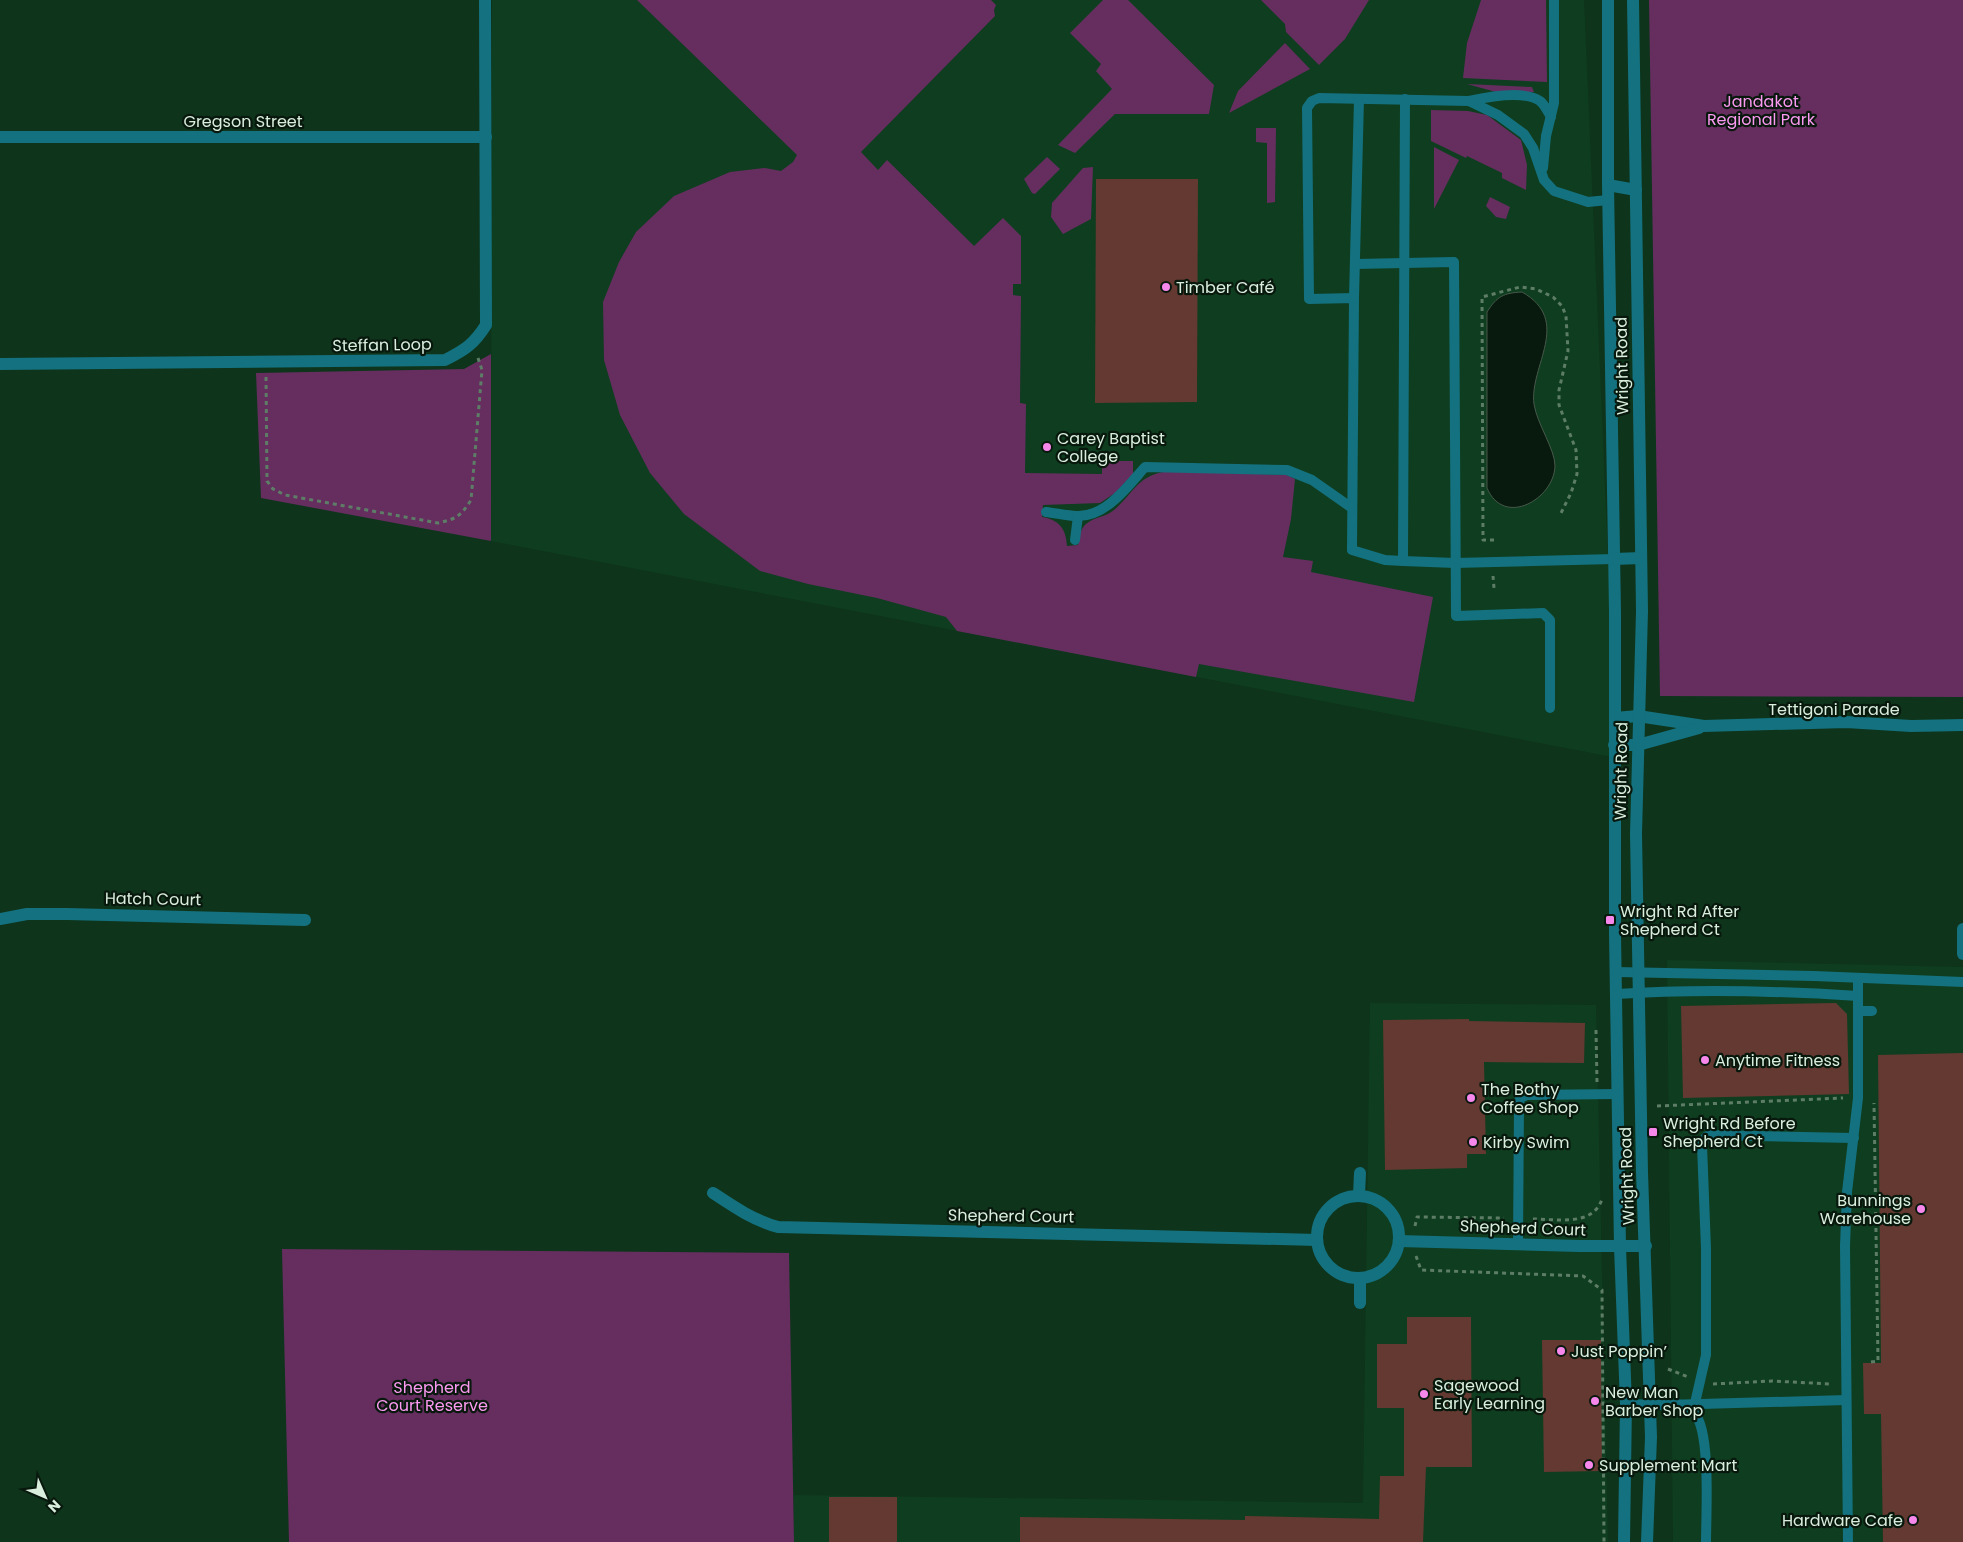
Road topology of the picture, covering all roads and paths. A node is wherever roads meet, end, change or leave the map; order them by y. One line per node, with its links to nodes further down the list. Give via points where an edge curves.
1 (485, 0): 10 (street, Steffan Loop)
2 (1554, 0): 8 (lane, via 1554,102)
3 (1608, 0): 12 (street, Wright Road)
4 (1633, 0): 13 (street, Wright Road)
5 (1359, 98): 6 (lane); 15 (lane); 17 (lane, via 1319,98 1307,108 1309,299)
6 (1404, 99): 7 (lane); 16 (lane)
7 (1469, 101): 8 (lane, via 1494,96 1530,97 1539,100); 11 (lane, via 1498,115 1524,134)
8 (1551, 117): 11 (lane)
9 (0, 137): 10 (street, Gregson Street)
10 (486, 137): 19 (street, Steffan Loop, via 486,325 465,351 445,360)
11 (1542, 172): 14 (lane, via 1544,180 1554,191 1588,202)
12 (1608, 185): 13 (street); 14 (street, Wright Road)
13 (1636, 190): 27 (street, Wright Road)
14 (1608, 200): 28 (street, Wright Road)
15 (1355, 264): 16 (lane); 17 (lane)
16 (1404, 264): 29 (lane); 30 (lane, via 1454,262)
17 (1354, 298): 21 (lane)
18 (473, 351): 20 (path, via 482,370 471,500 455,519 438,524 285,495 273,489 267,480)
19 (0, 364)
20 (266, 371)
21 (1352, 508): 24 (lane, via 1312,480 1287,470 1145,467 1110,504 1092,514); 29 (lane, via 1352,550 1385,560)
22 (1046, 512): 24 (lane)
23 (1561, 513): 26 (path, via 1577,474 1576,450 1559,405 1568,351 1566,316 1553,297 1520,287 1482,298 1483,540)
24 (1078, 516): 25 (lane)
25 (1075, 540)
26 (1494, 540)
27 (1641, 558): 28 (street); 34 (street, Wright Road)
28 (1614, 560): 30 (lane); 35 (street, Wright Road)
29 (1403, 561): 30 (lane)
30 (1455, 563): 33 (lane, via 1456,616 1543,613 1550,620)
31 (1493, 575): 32 (path)
32 (1494, 588)
33 (1550, 708)
34 (1638, 716): 35 (street, Tettigoni Parade); 36 (street, Tettigoni Parade); 39 (street, Wright Road)
35 (1615, 718): 38 (street, Wright Road)
36 (1704, 726): 37 (street, Tettigoni Parade, via 1846,722); 39 (street, Tettigoni Parade)
37 (1963, 726)
38 (1614, 745): 39 (street, Tettigoni Parade); 45 (street, Wright Road)
39 (1638, 745): 44 (street, Wright Road)
40 (0, 919): 41 (street, Hatch Court, via 27,914 67,914)
41 (305, 920)
42 (1963, 929): 43 (street)
43 (1963, 954)
44 (1639, 971): 45 (lane); 46 (lane); 48 (street, Wright Road)
45 (1616, 972): 49 (street, Wright Road)
46 (1858, 978): 47 (lane); 50 (lane)
47 (1963, 982)
48 (1639, 992): 49 (lane); 50 (lane); 68 (street, Wright Road)
49 (1617, 994): 55 (street, Wright Road)
50 (1858, 996): 52 (lane)
51 (1872, 1011): 52 (lane)
52 (1858, 1012): 59 (lane, via 1858,1098)
53 (1596, 1030): 54 (path)
54 (1598, 1094): 55 (lane); 64 (lane, via 1527,1095 1520,1098)
55 (1618, 1094): 69 (street, Wright Road)
56 (1874, 1097): 72 (path, via 1878,1361)
57 (1849, 1098): 58 (path)
58 (1654, 1106)
59 (1854, 1138): 77 (lane, via 1845,1246); 79 (lane, via 1706,1136 1702,1146 1706,1355)
60 (1360, 1173): 62 (street)
61 (713, 1193): 65 (street, Shepherd Court, via 744,1214 778,1227)
62 (1359, 1195): 65 (street, via 1333,1204 1318,1226); 66 (street, via 1384,1205 1393,1215)
63 (1603, 1197): 64 (path, via 1591,1214 1579,1220)
64 (1519, 1218): 66 (path, via 1417,1217); 67 (lane)
65 (1316, 1240): 70 (street, via 1327,1264 1338,1273)
66 (1405, 1241): 67 (street, Shepherd Court); 70 (street, via 1388,1266 1377,1274); 82 (path, via 1421,1270 1583,1276 1602,1290)
67 (1518, 1244): 69 (street, Shepherd Court)
68 (1646, 1246): 69 (street, Shepherd Court); 81 (street, Wright Road)
69 (1620, 1247): 80 (street, Wright Road)
70 (1360, 1278): 71 (street)
71 (1360, 1303)
72 (1862, 1362)
73 (1668, 1369): 74 (path)
74 (1691, 1379)
75 (1833, 1382): 76 (path)
76 (1707, 1383)
77 (1846, 1400): 79 (lane); 86 (lane)
78 (1677, 1403): 79 (lane); 81 (lane); 85 (lane, via 1694,1413 1705,1446)
79 (1695, 1403)
80 (1626, 1404): 81 (lane); 83 (street, Wright Road)
81 (1650, 1404): 84 (street, Wright Road)
82 (1604, 1542)
83 (1624, 1542)
84 (1647, 1542)
85 (1706, 1542)
86 (1848, 1542)

